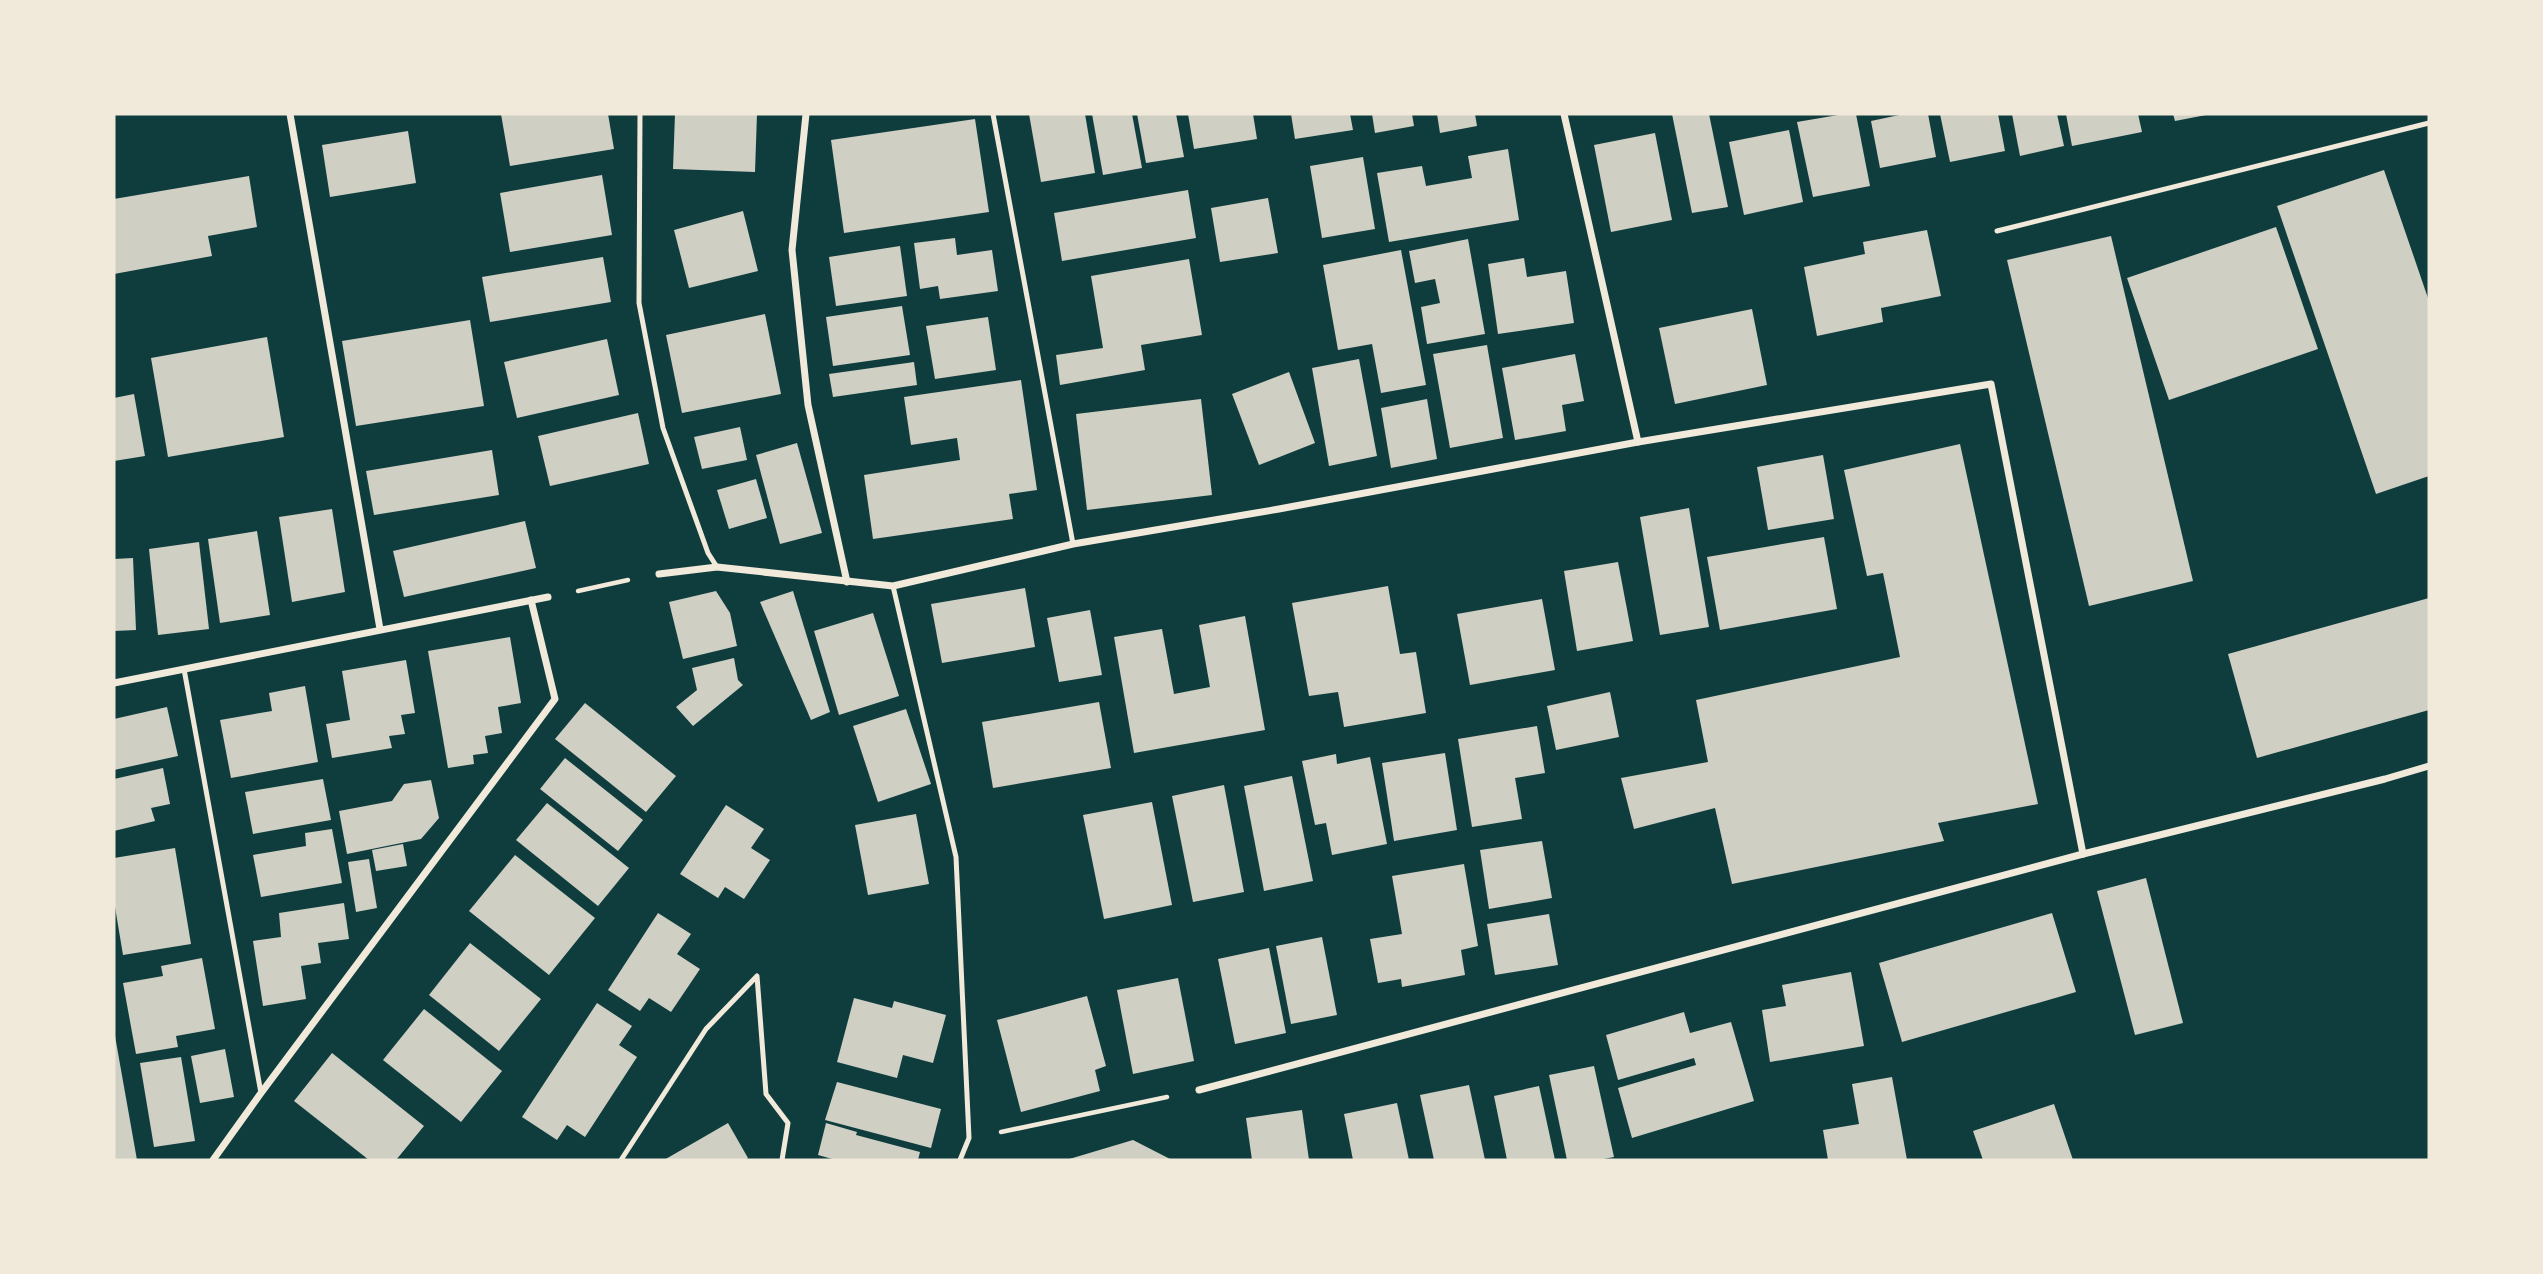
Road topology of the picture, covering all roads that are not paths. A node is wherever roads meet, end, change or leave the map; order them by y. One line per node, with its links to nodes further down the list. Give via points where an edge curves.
1 (290, 114): 16 (street)
2 (640, 114): 10 (lane, via 639,303 663,428)
3 (806, 114): 12 (street, via 792,250 808,405)
4 (993, 114): 9 (lane)
5 (1564, 114): 8 (street)
6 (2429, 123): 7 (lane)
7 (1997, 231)
8 (1638, 442): 9 (street); 20 (street, via 1991,384)
9 (1073, 544): 13 (street)
10 (717, 567): 11 (street); 12 (street)
11 (659, 574)
12 (847, 582): 13 (street)
13 (893, 586): 26 (lane, via 956,857 970,1138)
14 (548, 597): 15 (street)
15 (531, 600): 16 (street); 22 (street, via 555,699)
16 (380, 629): 17 (street)
17 (184, 669): 18 (street); 22 (lane)
18 (114, 682)
19 (2429, 766): 20 (street)
20 (2083, 854): 21 (street)
21 (1199, 1090)
22 (261, 1093): 23 (street)
23 (213, 1160)
24 (621, 1160): 25 (lane, via 706,1029 758,976 766,1094 788,1123)
25 (782, 1160)
26 (960, 1160)

